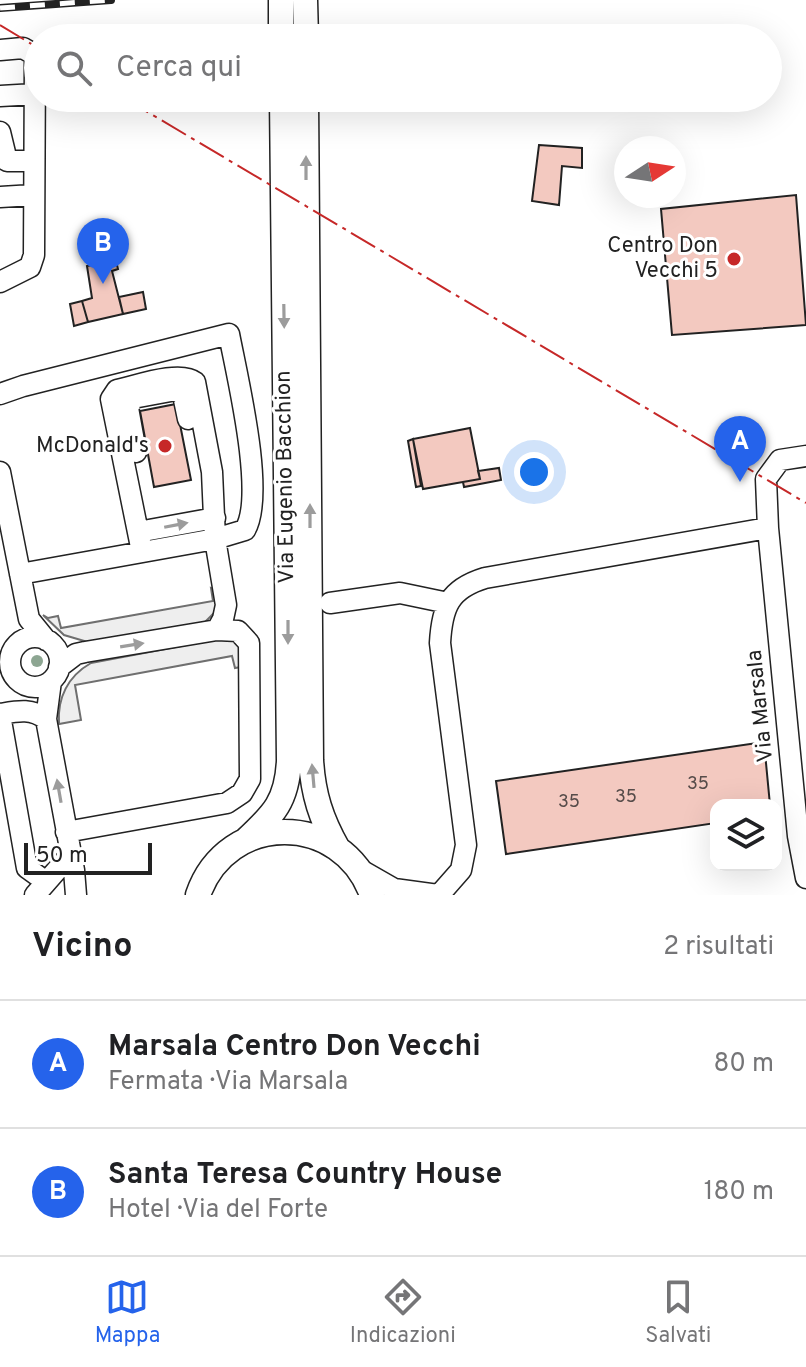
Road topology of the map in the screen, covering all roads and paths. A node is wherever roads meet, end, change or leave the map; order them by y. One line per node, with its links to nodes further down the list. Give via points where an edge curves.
1 (281, 0): 3 (main road)
2 (305, 0): 4 (main road)
3 (281, 24)
4 (306, 24)
5 (24, 49): 6 (street)
6 (0, 50)
7 (24, 95): 8 (street)
8 (0, 96)
9 (35, 112): 13 (street)
10 (283, 112): 16 (main road, Via Eugenio Bacchion)
11 (305, 112): 16 (main road, Via Eugenio Bacchion, one-way to 11)
12 (0, 132): 13 (street, via 7,161)
13 (34, 161): 14 (street)
14 (33, 195): 15 (street); 17 (street, via 30,267)
15 (0, 197)
16 (295, 238): 42 (main road, Via Eugenio Bacchion, one-way to 42, via 289,761 279,806); 43 (main road, Via Eugenio Bacchion, one-way to 16, via 319,814 311,760)
17 (0, 282)
18 (83, 370): 19 (street); 20 (street); 26 (street, via 229,334 249,439 251,511 245,530)
19 (117, 390): 23 (street, via 111,399); 24 (street, via 178,377 195,382)
20 (0, 394)
21 (806, 456): 25 (street, Via Marsala, via 780,460 772,467 766,479)
22 (0, 472): 28 (street)
23 (133, 502): 24 (street, via 139,467 128,408 133,398 176,390 183,395 203,497); 27 (street)
24 (215, 516): 26 (street); 27 (street, one-way to 24)
25 (768, 528): 31 (street, via 485,578 462,587); 46 (street, Via Marsala)
26 (215, 539): 27 (street); 33 (street, via 226,605)
27 (140, 542): 28 (street)
28 (20, 574): 32 (street)
29 (411, 595): 30 (street, via 389,593); 31 (street); 34 (street)
30 (330, 603)
31 (448, 603): 34 (street)
32 (29, 619): 35 (street); 36 (street)
33 (217, 630): 37 (street, one-way to 33, via 68,659 85,652); 41 (street, via 238,631 249,643 251,757 245,789 227,803)
34 (441, 630): 51 (street, via 466,845 461,870)
35 (46, 640): 36 (street, via 38,638); 37 (street, via 58,652)
36 (12, 652): 38 (street)
37 (55, 674): 38 (street, via 44,686 28,686); 40 (street)
38 (7, 675)
39 (0, 715): 40 (street, via 23,710); 47 (street, via 27,868)
40 (46, 719): 41 (street, one-way to 40)
41 (66, 832): 44 (street)
42 (246, 840): 43 (main road, via 288,832); 48 (main road, Via Eugenio Bacchion, via 218,861)
43 (338, 849): 45 (main road)
44 (71, 854): 47 (street); 49 (street)
45 (359, 869): 50 (main road); 51 (street, via 386,887)
46 (806, 878)
47 (40, 888)
48 (197, 894)
49 (76, 895)
50 (372, 895)
51 (438, 895)

